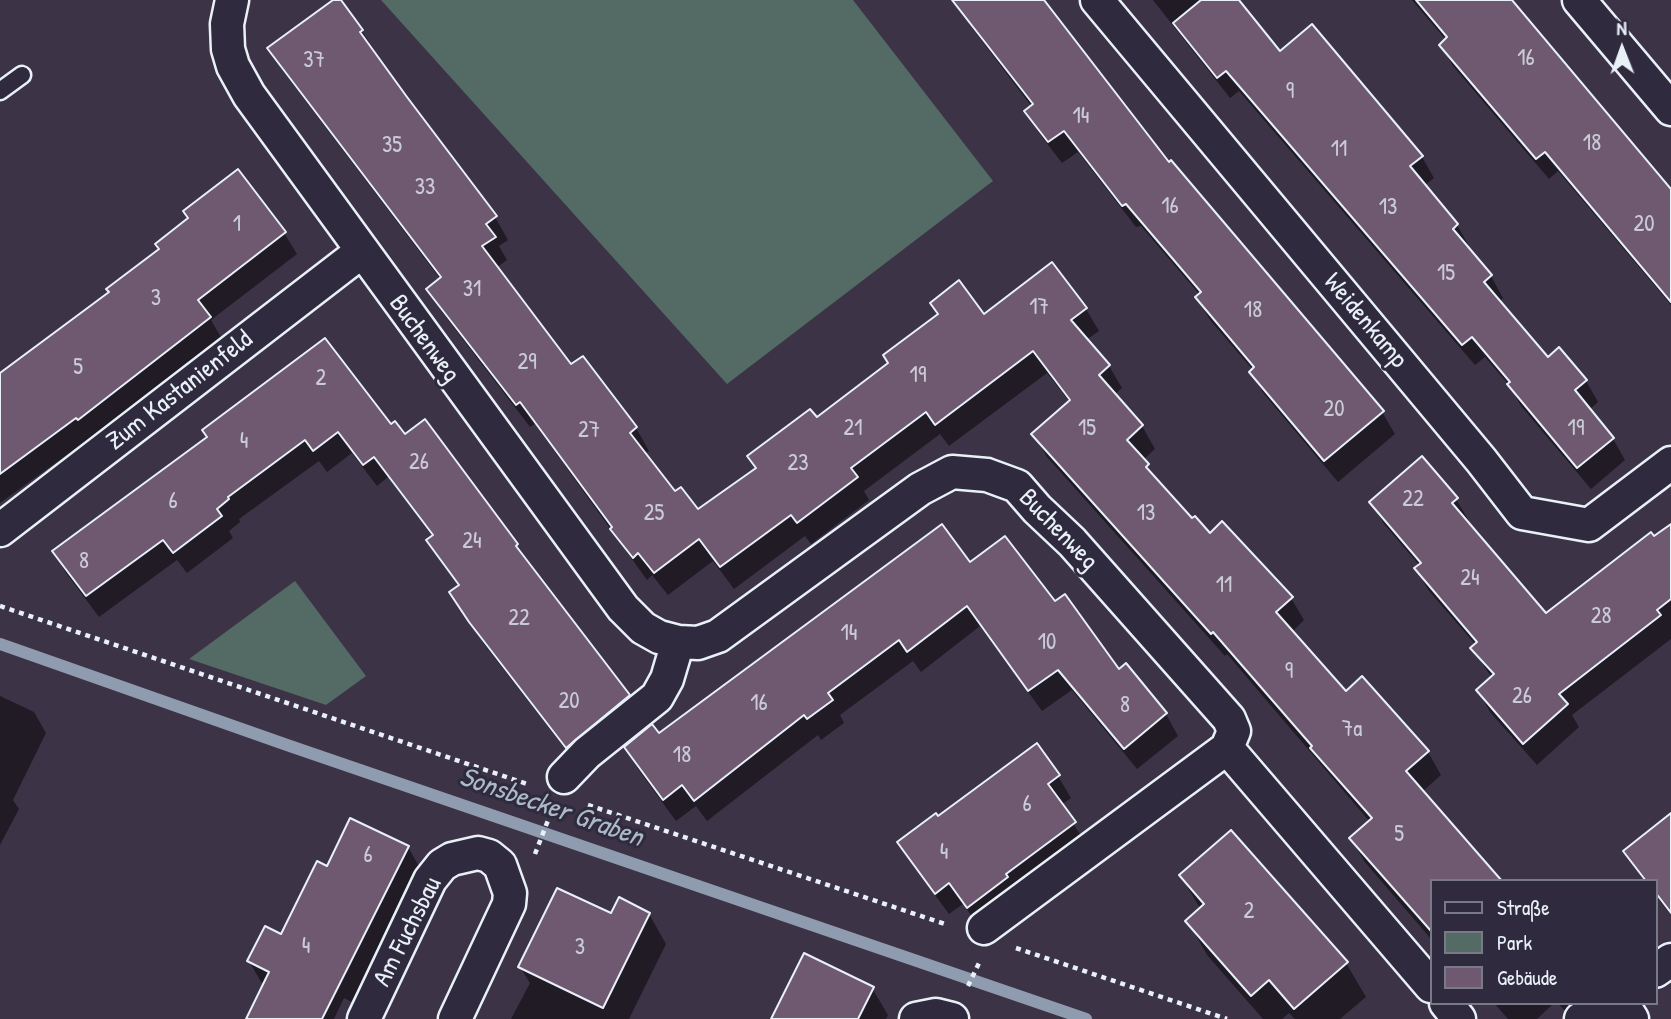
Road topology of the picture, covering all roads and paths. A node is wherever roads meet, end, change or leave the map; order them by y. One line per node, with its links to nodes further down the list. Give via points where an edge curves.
1 (232, 0): 7 (street, Buchenweg, via 227,31 233,66 248,95)
2 (1097, 0): 8 (street, Weidenkamp, via 1522,513 1589,526)
3 (1579, 0): 6 (street)
4 (22, 75): 5 (lane)
5 (0, 91)
6 (1671, 109)
7 (360, 252): 9 (street, Zum Kastanienfeld); 11 (street, Buchenweg, via 623,608 643,628)
8 (1671, 463)
9 (0, 530)
10 (0, 606): 14 (path)
11 (678, 642): 12 (street, Buchenweg, via 698,643 718,636 920,489 952,472 987,475 1017,486 1229,719 1234,731); 13 (street, via 657,697)
12 (1227, 748): 19 (street); 20 (street)
13 (564, 776)
14 (532, 786)
15 (584, 803): 18 (path)
16 (551, 812): 17 (path)
17 (538, 845)
18 (949, 925)
19 (990, 943): 21 (path); 28 (path)
20 (1430, 985)
21 (966, 990)
22 (1448, 1005): 29 (street)
23 (1606, 1005): 30 (street)
24 (364, 1019): 25 (street, Am Fuchsbau, via 430,880 452,859 478,853 500,865 509,904)
25 (455, 1019)
26 (916, 1019): 27 (street, via 936,1014)
27 (952, 1019)
28 (1227, 1019)
29 (1459, 1019)
30 (1581, 1019)

